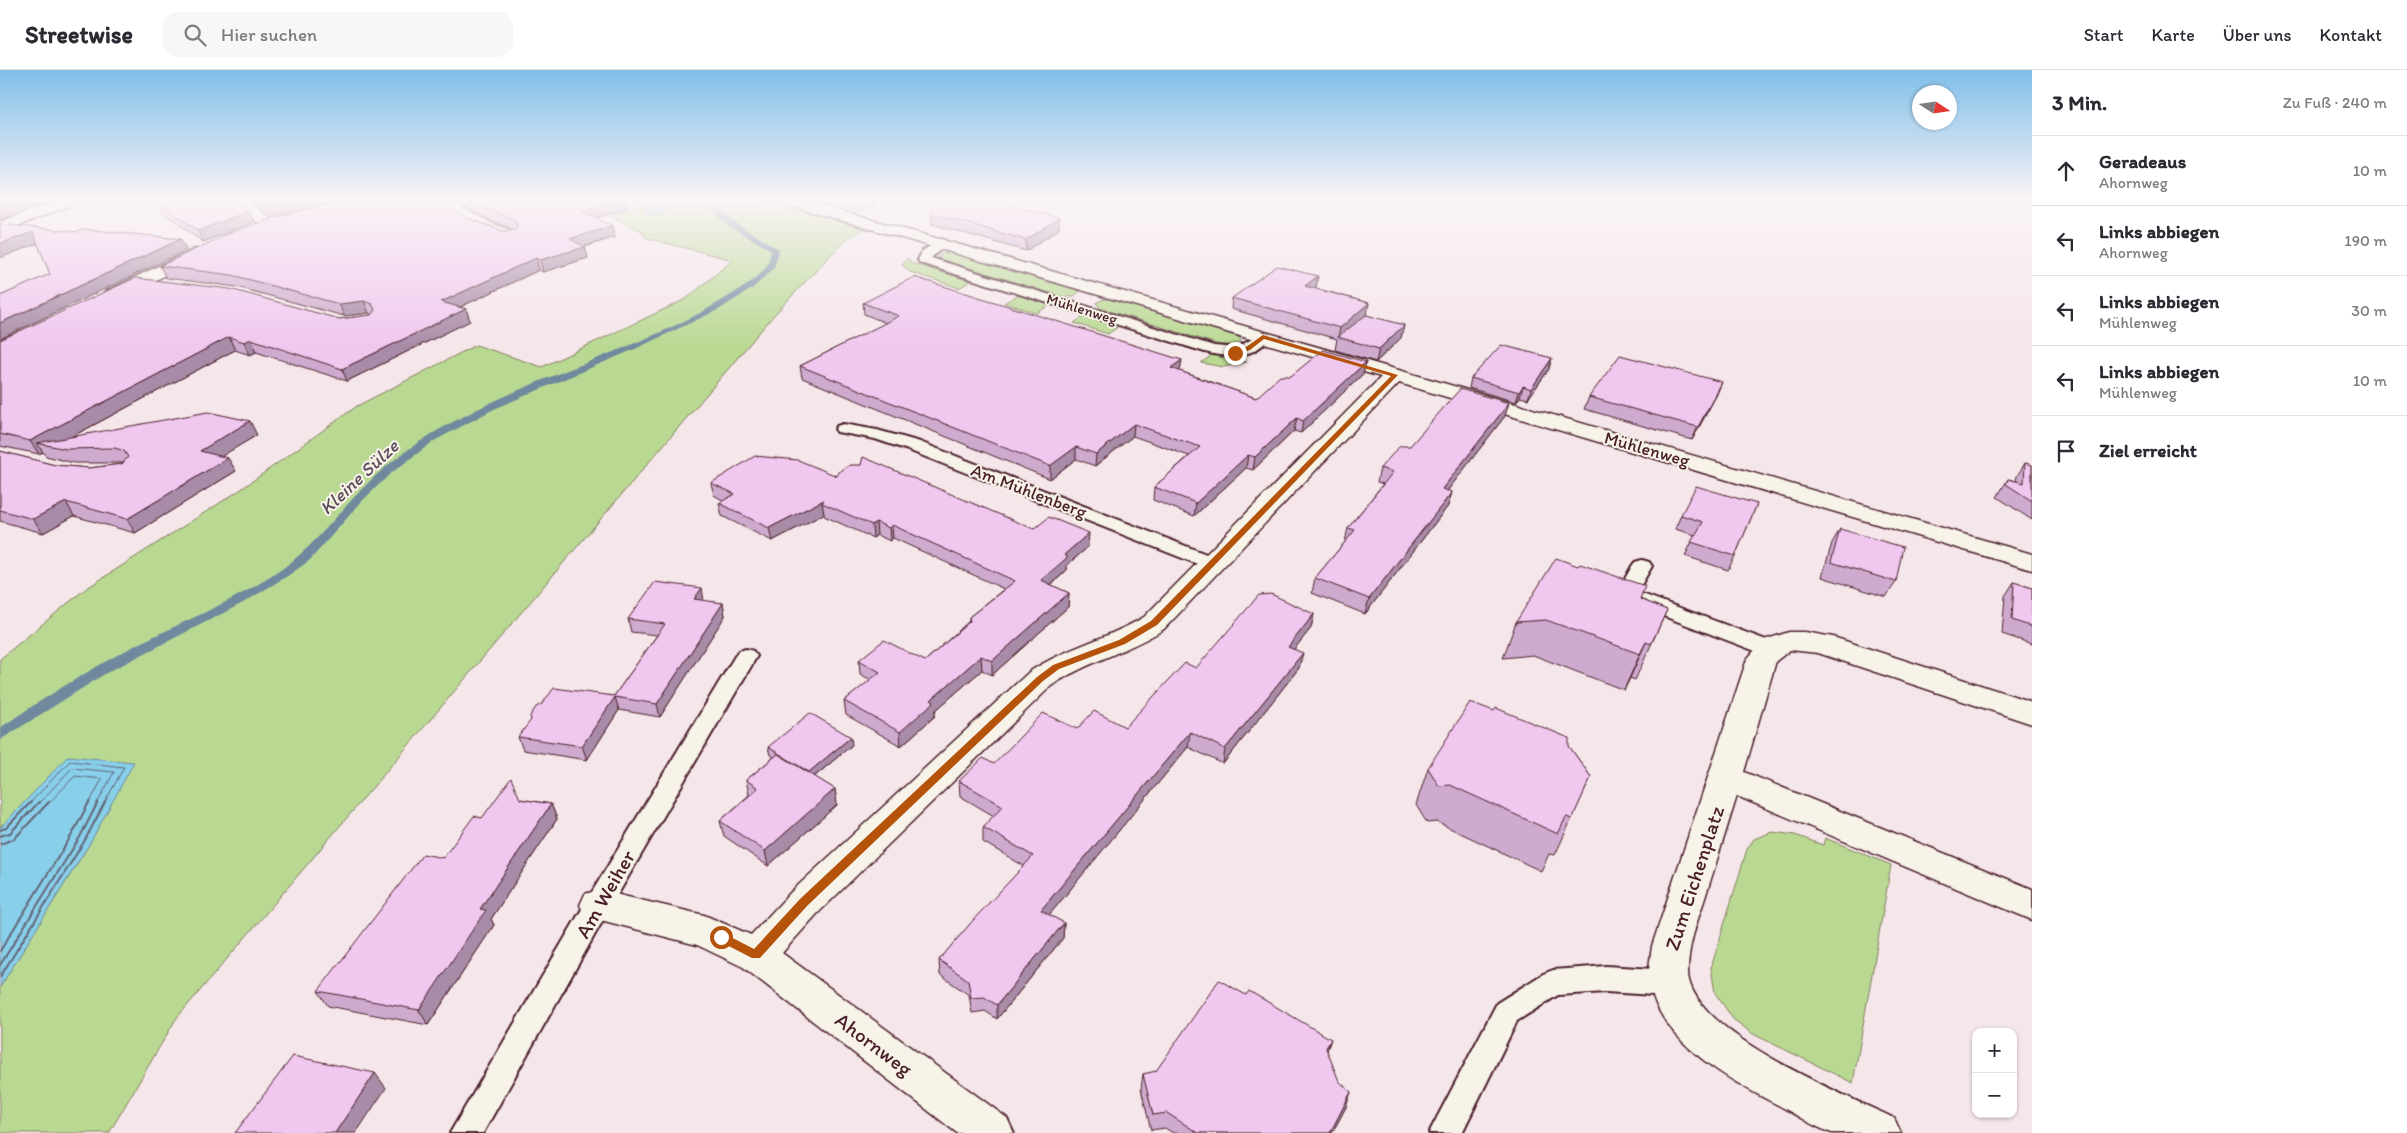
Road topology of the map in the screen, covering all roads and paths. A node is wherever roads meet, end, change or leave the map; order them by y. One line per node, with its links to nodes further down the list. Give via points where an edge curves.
1 (207, 249): 4 (street)
2 (934, 249): 8 (lane, Mühlenweg, via 924,260)
3 (961, 249): 6 (street, Mühlenweg)
4 (138, 282): 5 (street); 7 (street)
5 (167, 286)
6 (1102, 290): 8 (lane); 9 (street, Mühlenweg)
7 (93, 304)
8 (1075, 307): 9 (lane, Mühlenweg, via 1226,353 1242,352)
9 (1263, 337): 10 (street, Mühlenweg)
10 (1395, 375): 12 (street, Mühlenweg); 13 (street)
11 (843, 428): 13 (lane, Am Mühlenberg, via 914,446)
12 (2032, 562)
13 (1212, 563): 21 (street, via 1142,632 1056,667 1040,679 804,902)
14 (1642, 566): 15 (lane, via 1626,595)
15 (1770, 648): 17 (street, via 1789,640 1823,644); 18 (street, Zum Eichenplatz, via 1762,660)
16 (746, 656): 19 (lane, Am Weiher)
17 (2032, 714)
18 (1726, 778): 20 (street); 22 (street, Zum Eichenplatz, via 1671,946 1667,963)
19 (598, 905): 21 (street, Ahornweg, via 721,937); 23 (lane, Am Weiher)
20 (2032, 905)
21 (756, 955): 24 (street, Ahornweg)
22 (1669, 983): 25 (lane, via 1606,979 1553,983 1507,1012); 26 (street, Zum Eichenplatz, via 1685,1016 1713,1044 1770,1080)
23 (466, 1133)
24 (992, 1133)
25 (1445, 1133)
26 (1879, 1133)

